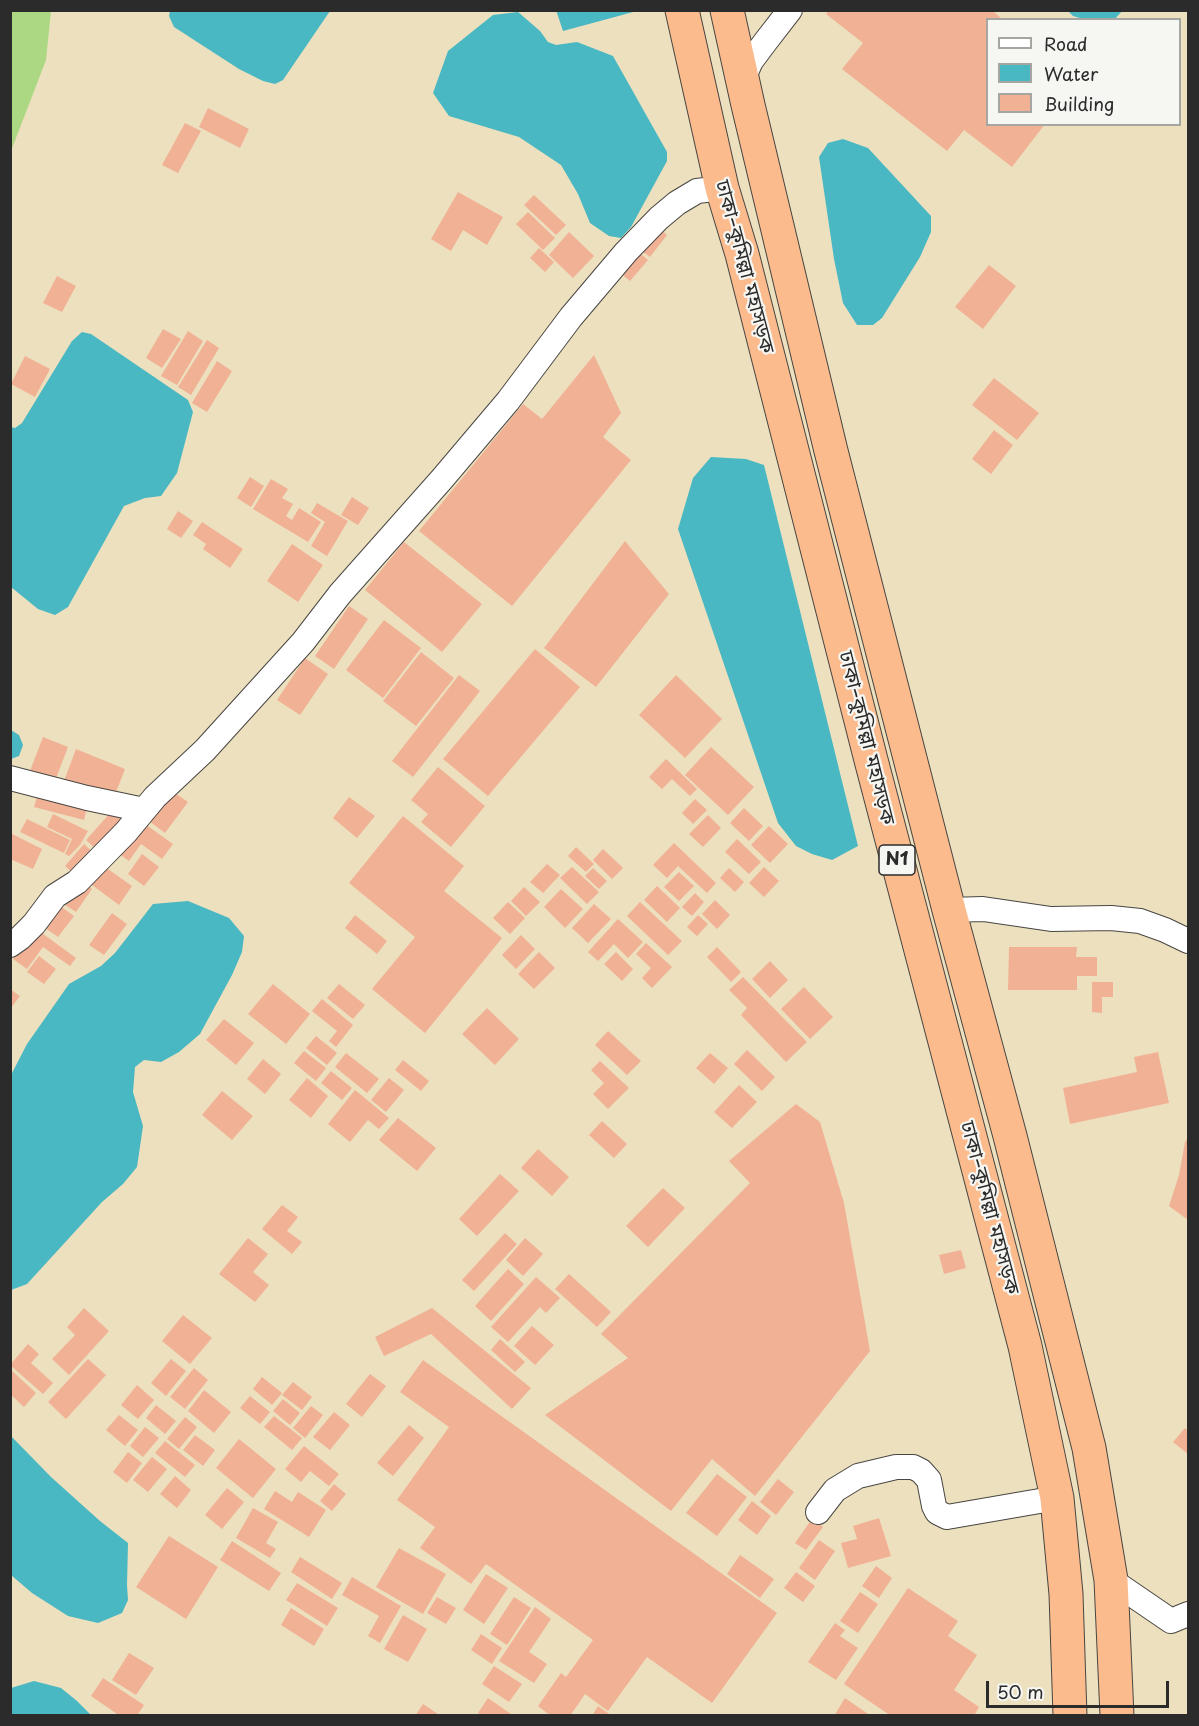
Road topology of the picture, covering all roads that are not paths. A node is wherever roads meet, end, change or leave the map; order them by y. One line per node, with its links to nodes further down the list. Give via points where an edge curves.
1 (682, 10): 5 (highway, ঢাকা–কুমিল্লা মহাসড়ক / N1)
2 (727, 10): 4 (highway, ঢাকা–কুমিল্লা মহাসড়ক / N1)
3 (790, 10): 4 (street)
4 (742, 78): 8 (highway, ঢাকা–কুমিল্লা মহাসড়ক / N1, via 831,451)
5 (722, 188): 7 (street, via 697,191 677,203 626,252 508,401 303,642 205,750); 11 (highway, ঢাকা–কুমিল্লা মহাসড়ক / N1, via 1025,1346)
6 (10, 778): 7 (street)
7 (144, 810): 10 (street, via 77,882 55,896)
8 (948, 909): 9 (street, via 983,909 1051,919 1140,921); 13 (highway, ঢাকা–কুমিল্লা মহাসড়ক / N1, via 1089,1448)
9 (1188, 941)
10 (10, 945)
11 (1057, 1498): 12 (street, via 946,1517 937,1512 929,1480 921,1471 896,1467 858,1476 835,1490); 15 (highway, ঢাকা–কুমিল্লা মহাসড়ক / N1, via 1066,1594)
12 (818, 1512)
13 (1111, 1580): 14 (street, via 1171,1621); 16 (highway, ঢাকা–কুমিল্লা মহাসড়ক / N1)
14 (1188, 1614)
15 (1070, 1716)
16 (1117, 1716)

